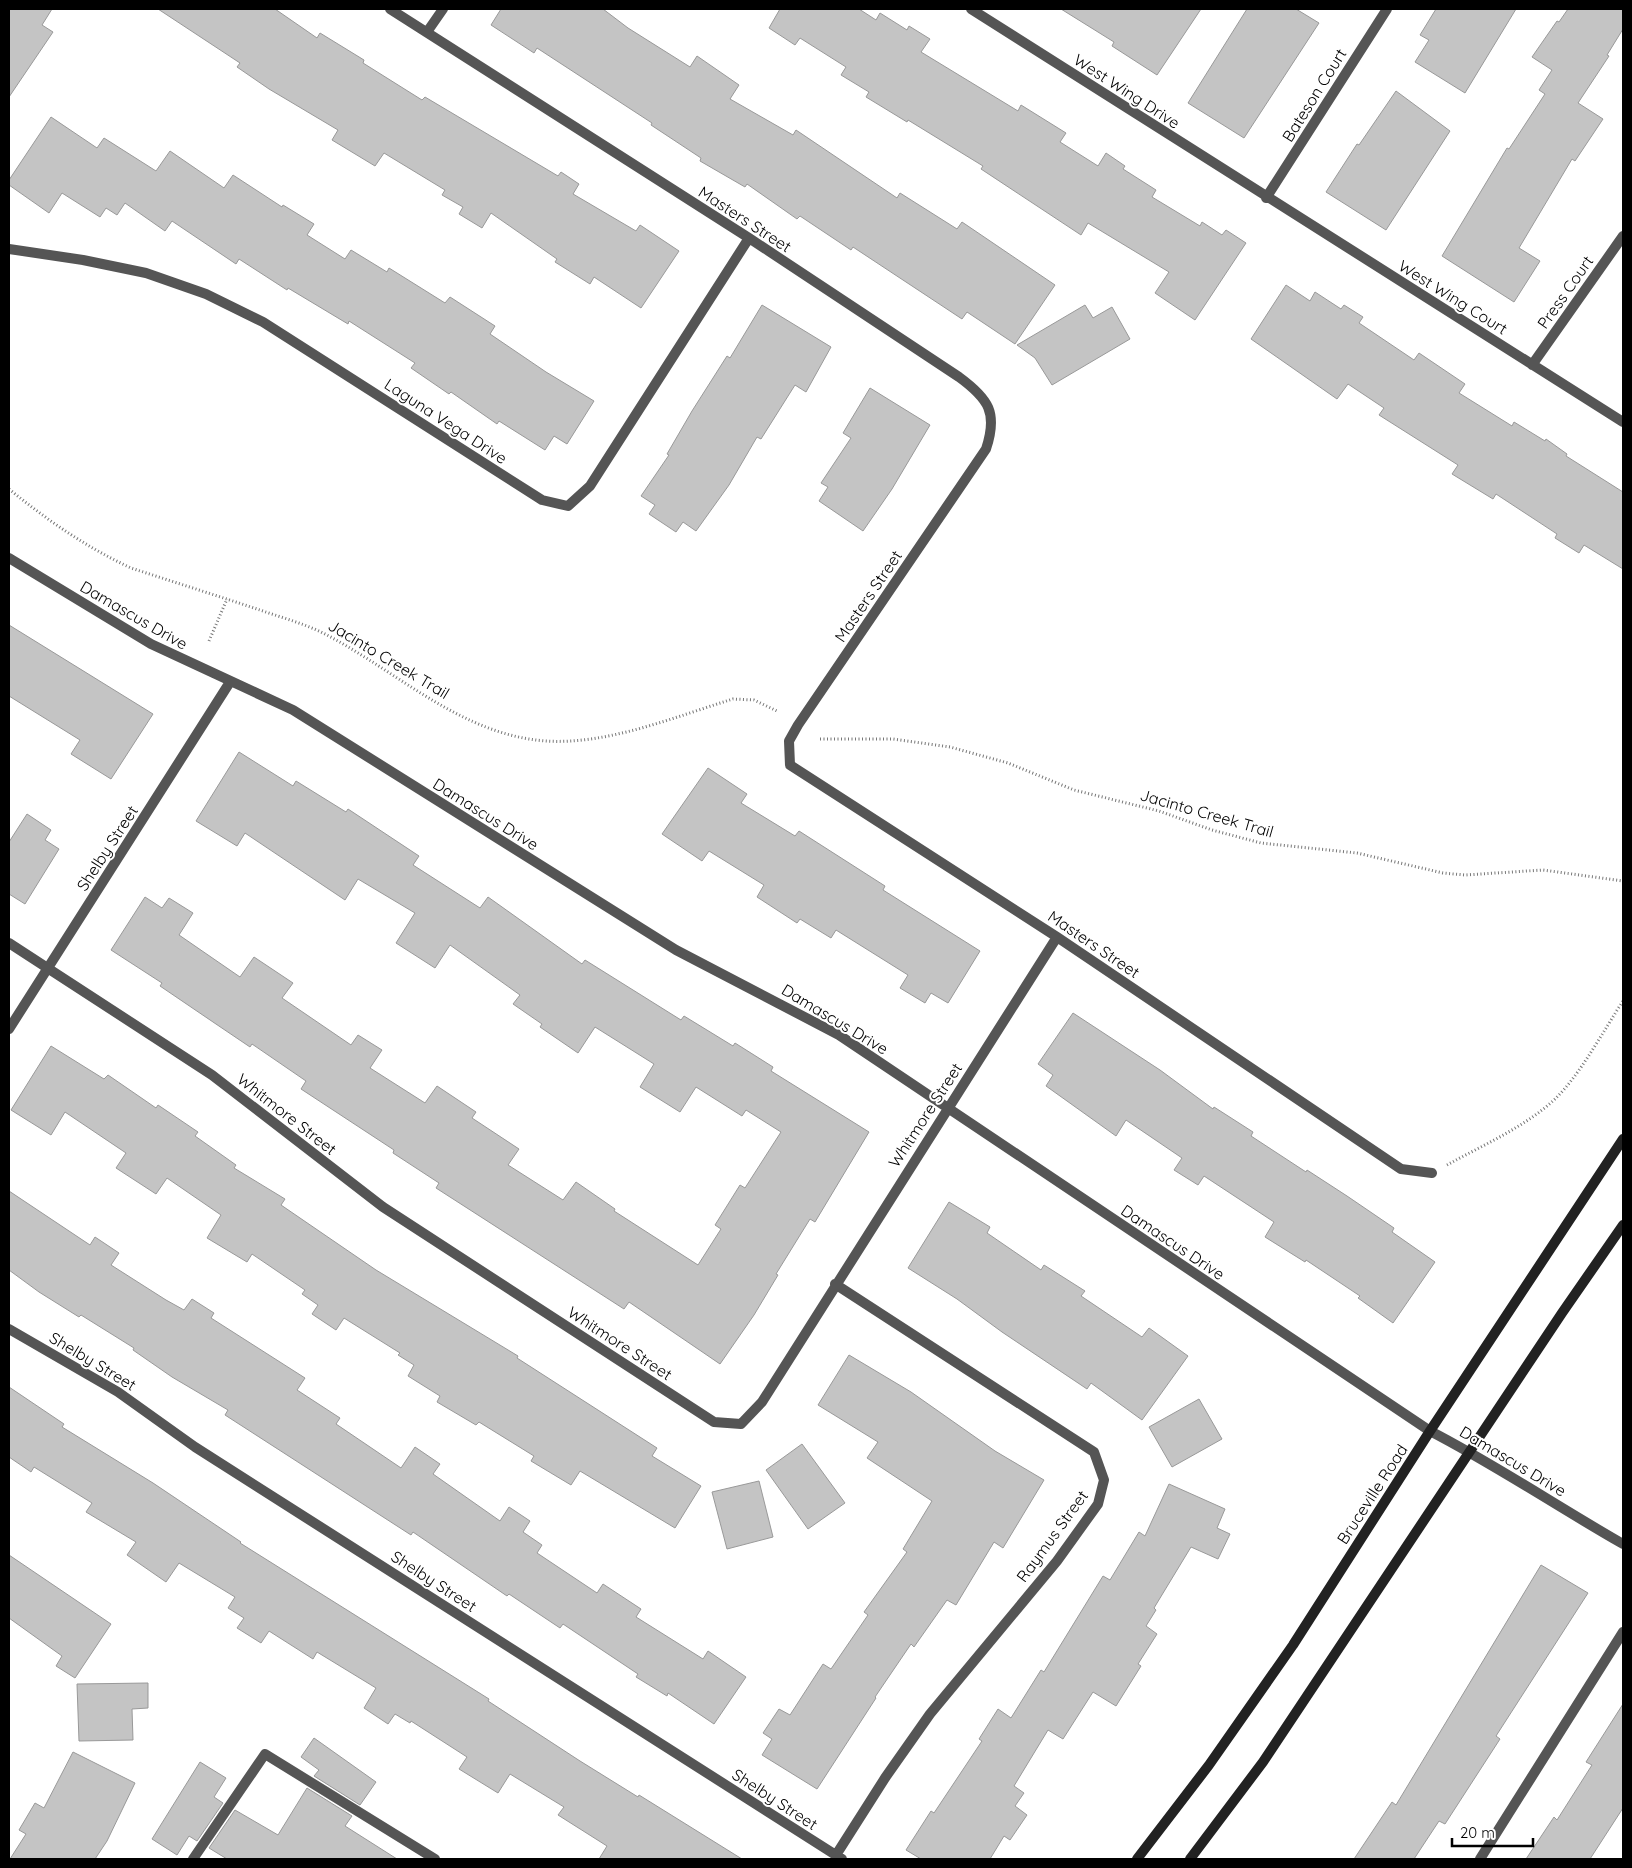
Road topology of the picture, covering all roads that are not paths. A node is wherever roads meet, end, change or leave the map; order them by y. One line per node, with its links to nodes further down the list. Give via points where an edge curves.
1 (390, 9): 5 (street, Masters Street)
2 (442, 9): 5 (street)
3 (971, 9): 6 (street, West Wing Drive)
4 (1387, 9): 6 (street, Bateson Court)
5 (427, 32): 8 (street, Masters Street)
6 (1266, 198): 10 (street, West Wing Court)
7 (1623, 236): 10 (street, Press Court)
8 (749, 238): 9 (street, Laguna Vega Drive, via 590,486 568,506 542,500 263,322 206,294 146,273); 14 (street, Masters Street, via 977,390 990,409 992,430 986,449 798,725 789,741 790,765)
9 (9, 249)
10 (1532, 365): 11 (street, West Wing Court)
11 (1623, 422)
12 (9, 558): 13 (street, Damascus Drive, via 151,644)
13 (230, 682): 16 (street, Shelby Street); 18 (street, Damascus Drive, via 293,710 676,950 839,1035)
14 (1057, 937): 18 (street, Whitmore Street); 20 (street, Masters Street, via 1401,1168)
15 (9, 943): 16 (street, Whitmore Street)
16 (48, 968): 17 (street, Shelby Street); 22 (street, Whitmore Street, via 212,1075 384,1207 714,1422 741,1424 762,1402)
17 (9, 1029)
18 (946, 1109): 22 (street, Whitmore Street); 24 (street, Damascus Drive)
19 (1623, 1139): 24 (main road, Bruceville Road)
20 (1432, 1173)
21 (1623, 1225): 25 (main road)
22 (835, 1284): 28 (street, Raymus Street, via 1094,1452 1104,1480 1098,1504 1057,1560 930,1714 885,1778)
23 (9, 1329): 28 (street, Shelby Street, via 118,1392 195,1447)
24 (1430, 1431): 25 (street, Damascus Drive); 31 (main road, Bruceville Road, via 1293,1645 1209,1765)
25 (1470, 1452): 26 (street, Damascus Drive); 32 (main road, via 1263,1762)
26 (1623, 1544)
27 (1623, 1632): 33 (street)
28 (839, 1857)
29 (193, 1859): 30 (street, via 265,1754)
30 (436, 1859)
31 (1137, 1859)
32 (1190, 1859)
33 (1480, 1859)

